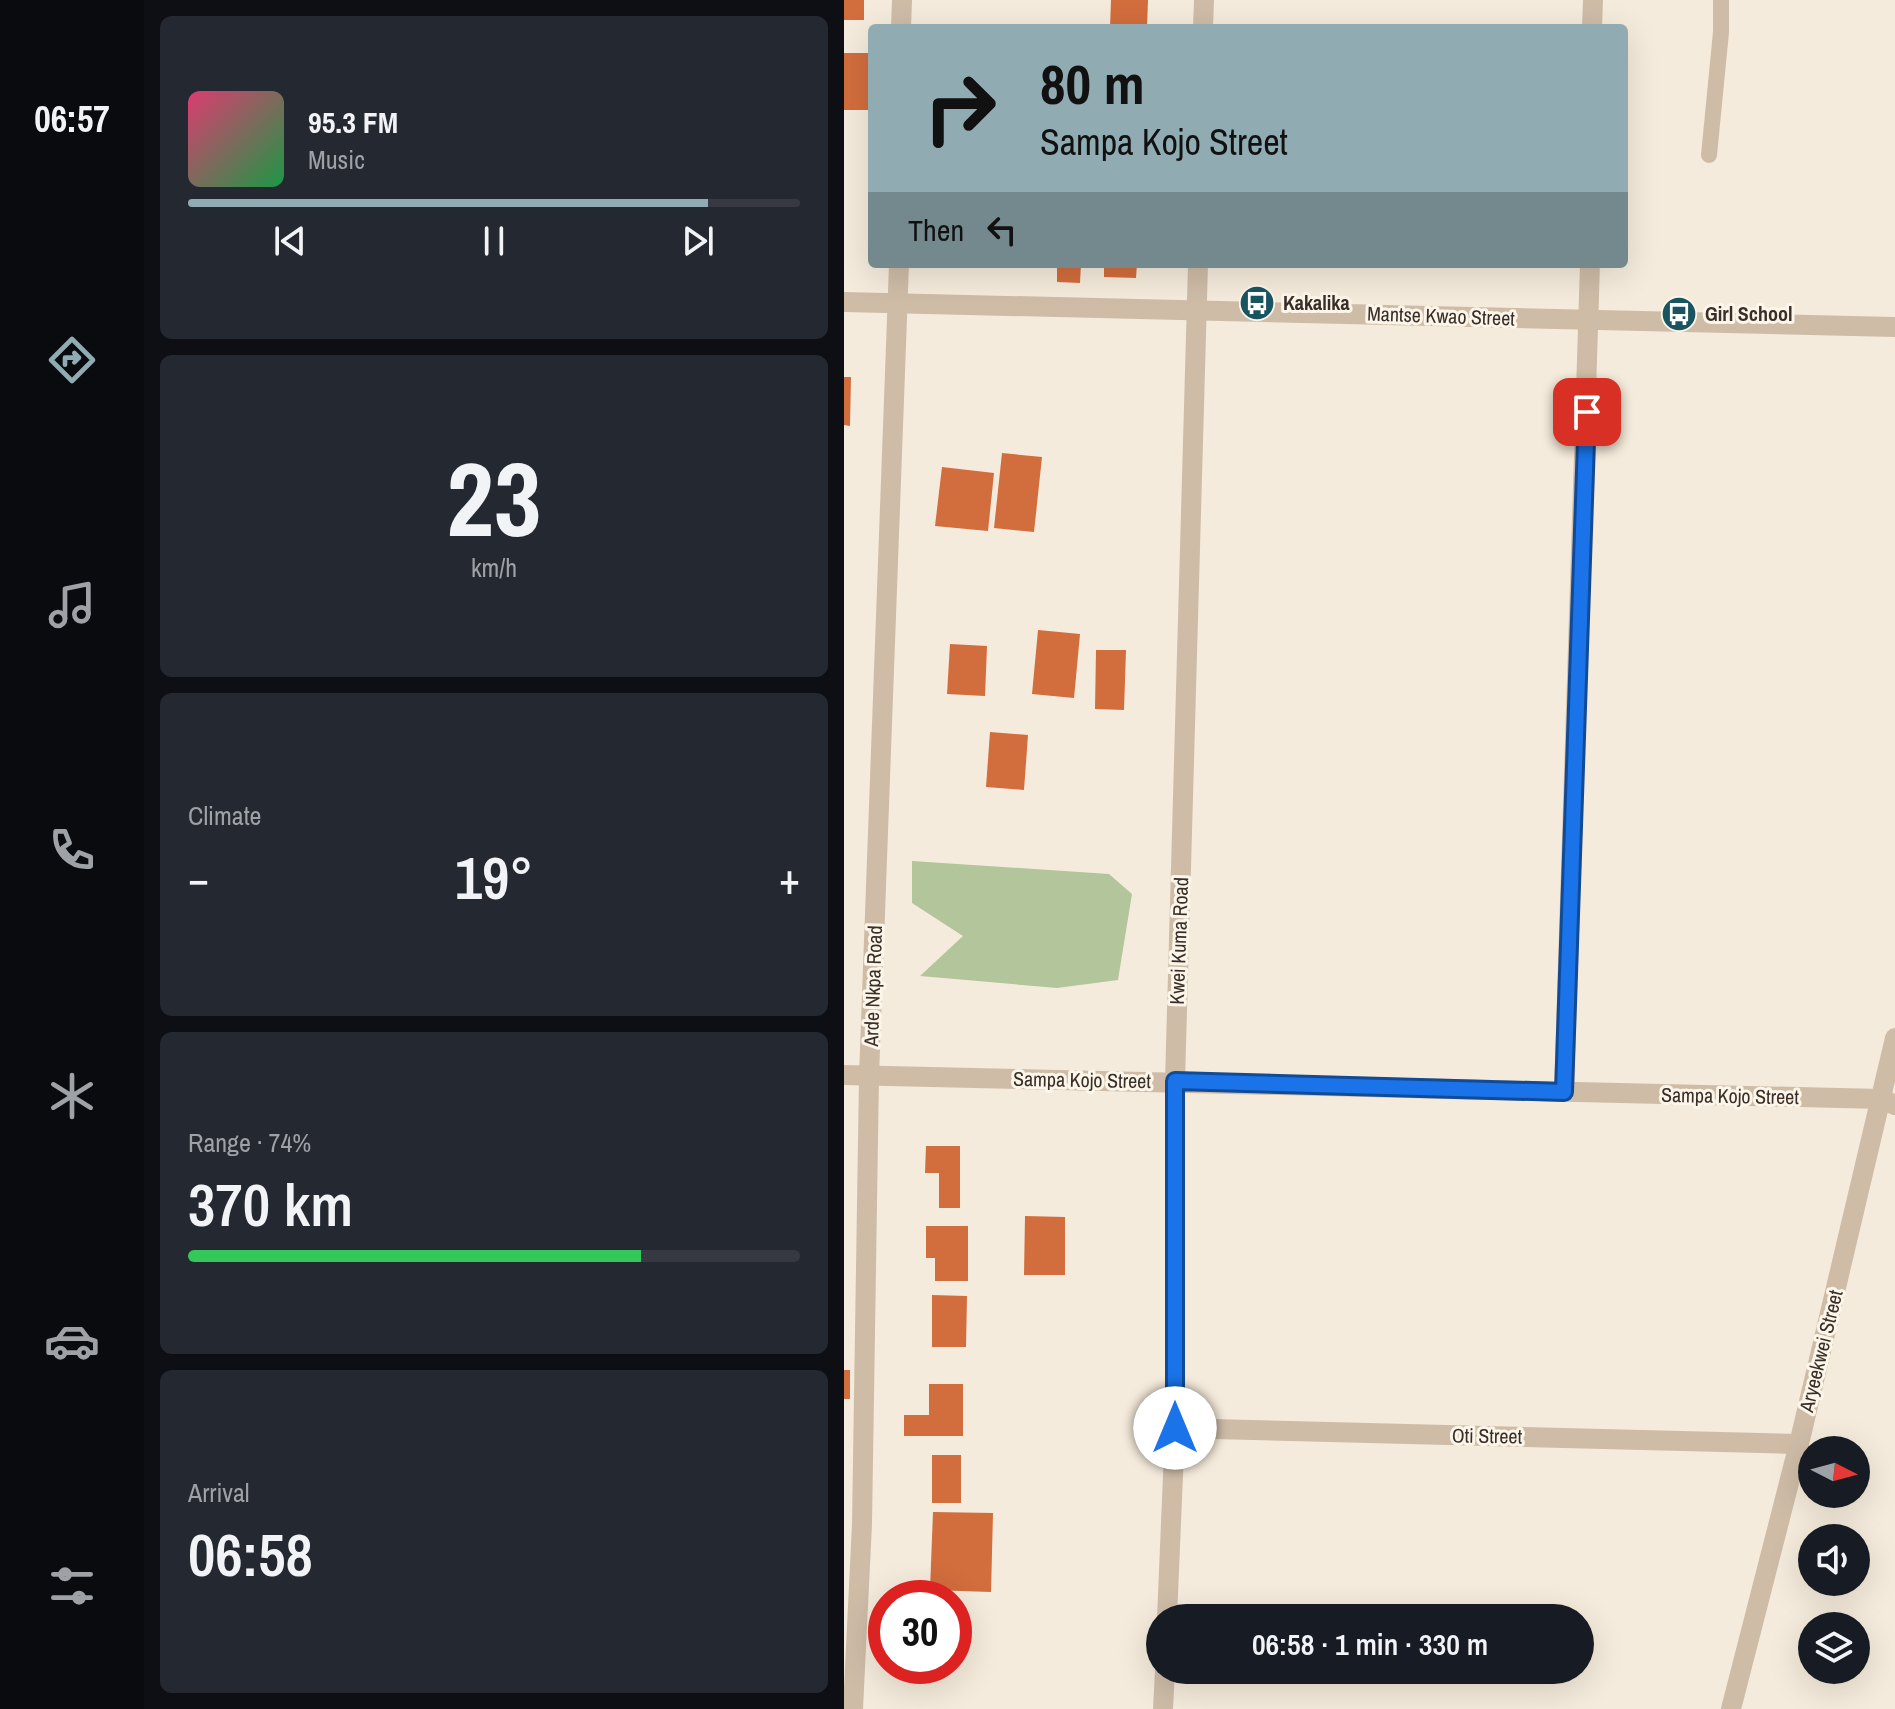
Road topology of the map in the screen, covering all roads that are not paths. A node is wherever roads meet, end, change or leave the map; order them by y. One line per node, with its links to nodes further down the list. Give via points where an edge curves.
1 (902, 0): 5 (street)
2 (1204, 0): 6 (street)
3 (1593, 0): 7 (street)
4 (1721, 0): 8 (lane)
5 (901, 24)
6 (1203, 24)
7 (1592, 24)
8 (1709, 155)
9 (899, 268): 13 (street, Arde Nkpa Road)
10 (1198, 268): 14 (street, Kwei Kuma Road)
11 (1590, 268): 15 (street)
12 (844, 302): 13 (street, Mantse Kwao Street)
13 (898, 304): 14 (street, Mantse Kwao Street); 19 (street, Arde Nkpa Road)
14 (1197, 312): 15 (street, Mantse Kwao Street); 20 (street, Kwei Kuma Road)
15 (1590, 320): 16 (street, Mantse Kwao Street); 21 (street)
16 (1895, 327)
17 (1895, 1038): 22 (street, Aryeekwei Street)
18 (844, 1075): 19 (street, Sampa Kojo Street)
19 (869, 1076): 20 (street, Sampa Kojo Street); 28 (street, Arde Nkpa Road, via 862,1524)
20 (1175, 1081): 21 (street, Sampa Kojo Street); 23 (street, Kwei Kuma Road)
21 (1564, 1092): 22 (street, Sampa Kojo Street)
22 (1888, 1102): 24 (street, Aryeekwei Street)
23 (1175, 1428): 25 (street, Oti Street); 27 (street, Kwei Kuma Road)
24 (1801, 1436)
25 (1798, 1444)
26 (1798, 1448): 32 (street, Aryeekwei Street)
27 (1168, 1604)
28 (851, 1646): 30 (street, Arde Nkpa Road)
29 (1164, 1684): 31 (street)
30 (853, 1709)
31 (1163, 1709)
32 (1731, 1709)

